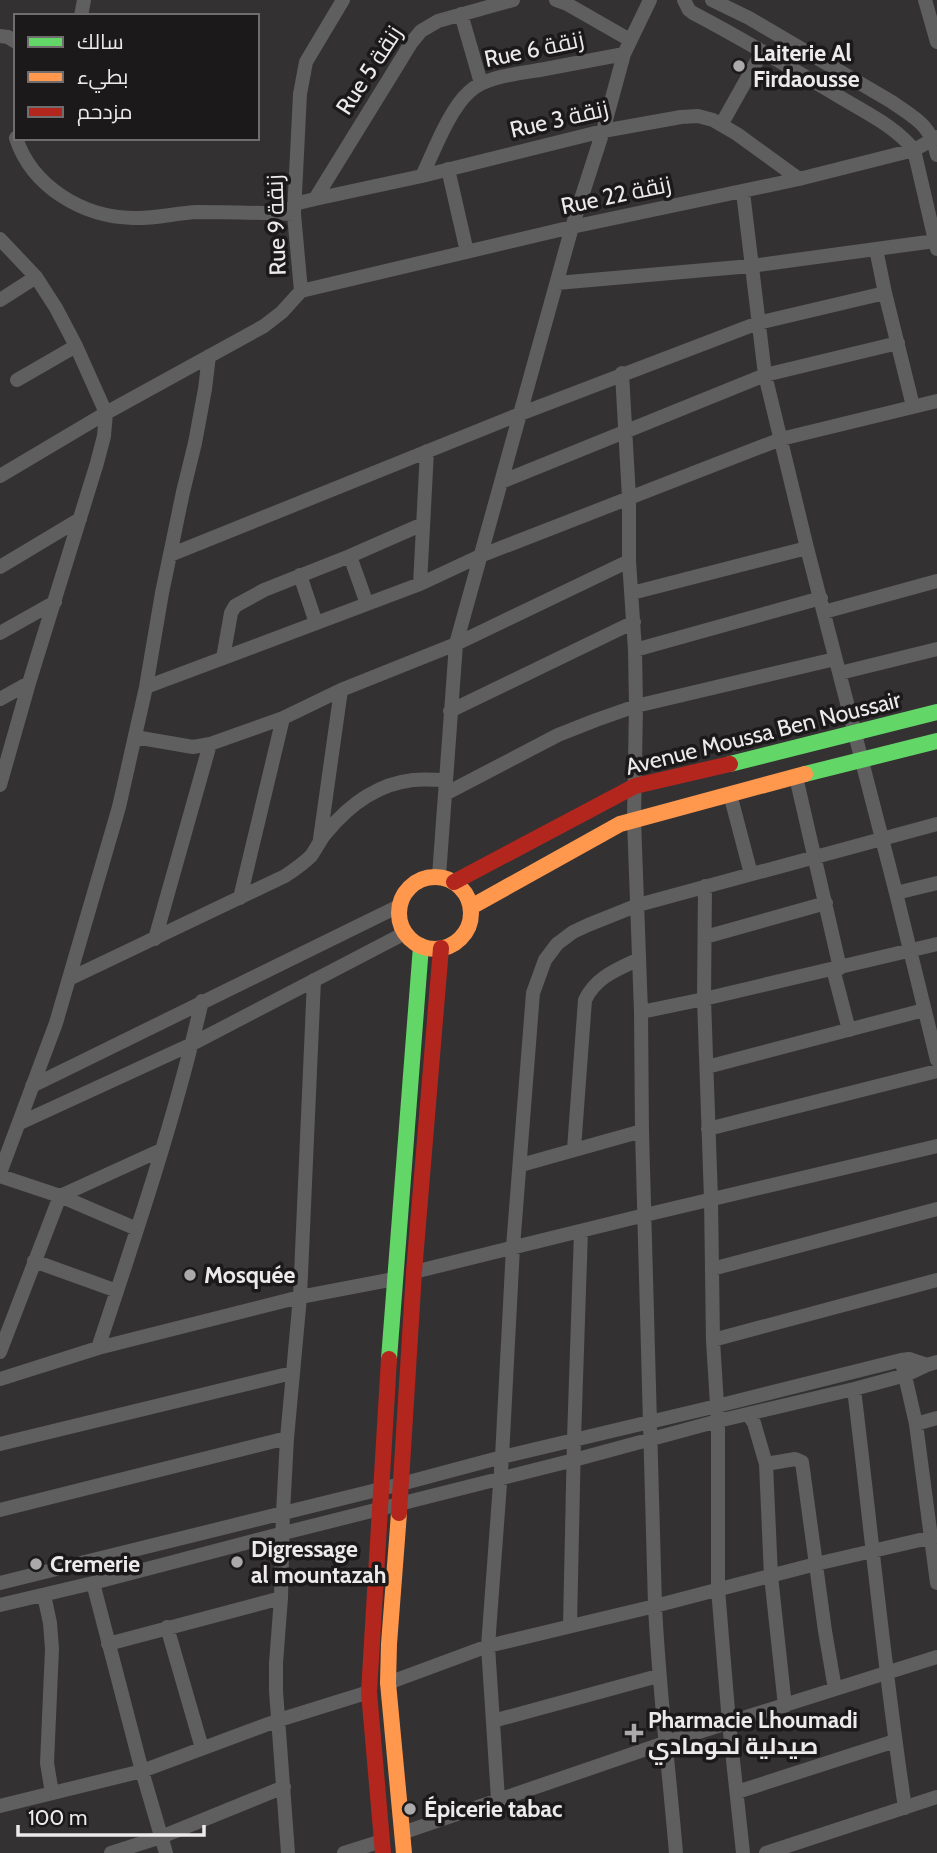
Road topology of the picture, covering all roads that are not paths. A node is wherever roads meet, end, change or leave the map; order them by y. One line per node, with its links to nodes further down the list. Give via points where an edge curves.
1 (343, 0): 24 (street, Rue 9 زنقة, via 306,62)
2 (513, 0): 8 (street, Rue 5 زنقة)
3 (556, 0): 10 (street)
4 (650, 0): 10 (street)
5 (684, 0): 11 (street, via 693,13)
6 (712, 0): 15 (street, via 892,102)
7 (925, 0): 9 (street)
8 (463, 9): 12 (street); 23 (street, Rue 5 زنقة, via 421,31 411,43)
9 (937, 42)
10 (627, 47): 12 (street, Rue 6 زنقة); 14 (street)
11 (762, 52): 13 (street); 17 (street, via 894,130)
12 (481, 83): 20 (street, Rue 6 زنقة, via 457,107)
13 (721, 125): 14 (street, Rue 3 زنقة, via 698,116); 21 (street, Rue 3 زنقة)
14 (603, 131): 19 (street, Rue 3 زنقة); 25 (street)
15 (935, 138): 17 (street, Rue 22 زنقة); 18 (street)
16 (17, 140): 24 (street, via 22,156 38,177 82,207 103,213 133,218)
17 (914, 150): 21 (street, Rue 22 زنقة); 27 (street)
18 (937, 155)
19 (448, 169): 20 (street, Rue 3 زنقة); 29 (street)
20 (422, 176): 23 (street, Rue 3 زنقة)
21 (799, 179): 22 (street, Rue 22 زنقة)
22 (743, 192): 25 (street, Rue 22 زنقة); 30 (street)
23 (315, 199): 24 (street)
24 (294, 209): 33 (street, Rue 9 زنقة)
25 (572, 228): 29 (street, Rue 22 زنقة); 32 (street)
26 (0, 239): 31 (street)
27 (936, 245): 28 (street)
28 (876, 249): 30 (street); 34 (street)
29 (467, 252): 33 (street, Rue 22 زنقة)
30 (751, 266): 32 (street); 36 (street)
31 (36, 277): 35 (street); 38 (street)
32 (557, 283): 46 (street)
33 (301, 291): 39 (street, via 264,326)
34 (885, 293): 36 (street); 37 (street)
35 (0, 300)
36 (758, 323): 40 (street); 41 (street)
37 (898, 343): 41 (street); 44 (street)
38 (76, 346): 42 (street); 45 (street)
39 (209, 356): 45 (street); 56 (street)
40 (622, 373): 46 (street); 47 (street)
41 (765, 375): 47 (street); 48 (street)
42 (17, 380)
43 (937, 401): 44 (street)
44 (913, 406): 48 (street)
45 (106, 413): 50 (street); 53 (street, via 104,436)
46 (520, 414): 49 (street); 51 (street)
47 (626, 433): 51 (street); 52 (street)
48 (781, 439): 52 (street); 55 (street)
49 (427, 451): 54 (street); 56 (street)
50 (0, 476)
51 (501, 482): 58 (street)
52 (629, 498): 58 (street); 59 (street)
53 (80, 519): 60 (street); 65 (street)
54 (423, 524): 57 (street); 63 (street)
55 (807, 548): 64 (street); 67 (street)
56 (170, 555): 77 (street)
57 (350, 556): 61 (street); 66 (street)
58 (480, 556): 63 (street); 71 (street)
59 (629, 561): 64 (street); 71 (street)
60 (0, 567)
61 (300, 576): 69 (street); 74 (street, via 235,606)
62 (937, 581): 67 (street)
63 (420, 584): 66 (street)
64 (632, 593): 68 (street)
65 (55, 601): 70 (street); 76 (street)
66 (368, 604): 69 (street)
67 (822, 605): 73 (street); 75 (street)
68 (634, 622): 73 (street); 81 (street)
69 (316, 623): 74 (street)
70 (0, 633)
71 (456, 645): 78 (street); 81 (street)
72 (937, 649): 75 (street)
73 (635, 650): 80 (street)
74 (223, 658): 77 (street)
75 (838, 666): 80 (street); 84 (street)
76 (29, 683): 79 (street); 89 (street)
77 (146, 687): 85 (street)
78 (341, 690): 83 (street); 98 (street)
79 (0, 699)
80 (636, 706): 92 (street); 93 (street)
81 (450, 711): 93 (street)
82 (937, 712): 84 (street, Avenue Moussa Ben Noussair)
83 (283, 718): 87 (street); 105 (street)
84 (855, 732): 88 (street); 92 (street, Avenue Moussa Ben Noussair)
85 (135, 737): 87 (street, via 193,747); 119 (street)
86 (937, 741): 88 (street)
87 (209, 744): 112 (street)
88 (861, 759): 90 (street); 97 (street)
89 (2, 769): 91 (street)
90 (796, 777): 94 (street); 99 (street)
91 (0, 785)
92 (635, 786): 95 (street); 101 (street, Avenue Moussa Ben Noussair)
93 (445, 787): 98 (street, via 415,780 392,784 355,803); 101 (street)
94 (730, 794): 95 (street); 100 (street)
95 (634, 819): 107 (street); 109 (street)
96 (937, 824): 97 (street)
97 (882, 839): 99 (street); 104 (street)
98 (320, 840): 105 (street, via 304,863)
99 (815, 857): 100 (street); 106 (street)
100 (751, 874): 103 (street)
101 (446, 879): 108 (street, via 431,876 416,881); 109 (street, via 465,892)
102 (937, 883): 104 (street)
103 (705, 886): 107 (street); 111 (street)
104 (896, 893): 116 (street)
105 (240, 898): 112 (street)
106 (826, 903): 111 (street); 118 (street)
107 (638, 905): 117 (street); 138 (street, via 573,932 545,960 533,992)
108 (399, 906): 110 (street); 122 (street)
109 (471, 907): 115 (street, via 464,934)
110 (405, 933): 114 (street); 120 (street)
111 (705, 937): 121 (street)
112 (155, 939): 119 (street)
113 (937, 944): 116 (street)
114 (421, 946): 115 (street); 150 (street)
115 (441, 948): 149 (street)
116 (910, 951): 118 (street); 124 (street)
117 (639, 959): 123 (street); 136 (street, via 604,976 585,1000)
118 (837, 968): 121 (street); 125 (street)
119 (69, 979): 130 (street)
120 (314, 980): 126 (street); 153 (street)
121 (704, 999): 123 (street); 128 (street)
122 (202, 1001): 126 (street); 130 (street)
123 (641, 1012): 133 (street)
124 (929, 1014): 125 (street); 127 (street)
125 (849, 1030): 128 (street)
126 (192, 1044): 131 (street); 137 (street)
127 (937, 1059)
128 (707, 1067): 132 (street)
129 (937, 1071): 132 (street)
130 (32, 1086): 131 (street)
131 (17, 1129): 134 (street); 139 (street)
132 (709, 1129): 141 (street)
133 (642, 1131): 136 (street); 143 (street)
134 (0, 1141)
135 (937, 1146): 141 (street)
136 (574, 1149): 138 (street)
137 (161, 1150): 140 (street); 144 (street)
138 (520, 1165): 146 (street)
139 (0, 1175): 140 (street)
140 (60, 1196): 144 (street); 147 (street)
141 (711, 1199): 143 (street); 148 (street)
142 (937, 1209): 148 (street)
143 (645, 1215): 145 (street); 166 (street)
144 (137, 1229): 152 (street)
145 (581, 1231): 146 (street); 170 (street)
146 (513, 1247): 149 (street); 173 (street)
147 (34, 1261): 152 (street); 156 (street)
148 (712, 1269): 154 (street)
149 (414, 1272): 178 (street)
150 (394, 1279): 153 (street); 179 (street)
151 (937, 1280): 154 (street)
152 (117, 1291): 155 (street)
153 (300, 1297): 155 (street); 159 (street)
154 (713, 1339): 163 (street)
155 (98, 1348): 161 (street)
156 (0, 1352)
157 (901, 1360): 158 (street); 160 (street); 163 (street)
158 (932, 1364): 160 (street)
159 (292, 1373): 169 (street); 172 (street)
160 (906, 1375): 162 (street); 168 (street)
161 (0, 1379)
162 (854, 1389): 164 (street); 186 (street)
163 (717, 1406): 166 (street); 167 (street)
164 (748, 1414): 167 (street); 175 (street)
165 (937, 1418): 168 (street)
166 (650, 1422): 170 (street); 171 (street)
167 (718, 1422): 171 (street); 192 (street)
168 (916, 1424): 177 (street)
169 (287, 1438): 182 (street); 183 (street)
170 (574, 1439): 173 (street); 174 (street)
171 (650, 1441): 174 (street); 196 (street)
172 (0, 1444)
173 (502, 1457): 176 (street); 178 (street)
174 (574, 1461): 176 (street); 197 (street)
175 (766, 1464): 187 (street, via 803,1462); 188 (street)
176 (500, 1478): 180 (street); 200 (street)
177 (930, 1478): 185 (street)
178 (401, 1485): 179 (street); 180 (street)
179 (381, 1489): 181 (street); 183 (street)
180 (400, 1504): 181 (street); 204 (street)
181 (380, 1509): 184 (street); 206 (street)
182 (0, 1510)
183 (283, 1513): 184 (street); 189 (street)
184 (284, 1533): 190 (street); 194 (street)
185 (934, 1537): 186 (street); 191 (street)
186 (874, 1550): 187 (street); 202 (street)
187 (816, 1563): 188 (street); 205 (street)
188 (771, 1576): 192 (street); 207 (street)
189 (0, 1583)
190 (93, 1583): 193 (street); 199 (street)
191 (937, 1583)
192 (719, 1589): 196 (street); 210 (street)
193 (44, 1595): 195 (street); 217 (street, via 52,1649 47,1763)
194 (281, 1598): 198 (street); 208 (street, via 276,1663)
195 (0, 1605)
196 (655, 1606): 197 (street); 203 (street)
197 (570, 1626): 200 (street)
198 (167, 1627): 199 (street); 213 (street)
199 (108, 1644): 214 (street)
200 (488, 1646): 204 (street); 209 (street)
201 (937, 1657): 202 (street)
202 (886, 1672): 205 (street); 211 (street)
203 (658, 1676): 209 (street); 212 (street)
204 (388, 1683): 222 (street)
205 (835, 1689): 207 (street)
206 (369, 1692): 208 (street); 224 (street)
207 (785, 1706): 210 (street)
208 (279, 1720): 213 (street); 215 (street)
209 (492, 1721): 219 (street)
210 (729, 1724): 212 (street); 216 (street)
211 (895, 1741): 216 (street); 221 (street)
212 (667, 1742): 219 (street); 230 (street)
213 (202, 1748): 214 (street)
214 (142, 1771): 217 (street); 223 (street)
215 (284, 1787): 223 (street); 227 (street)
216 (737, 1792): 231 (street)
217 (52, 1793): 220 (street)
218 (937, 1797): 221 (street)
219 (498, 1799): 222 (street)
220 (0, 1806)
221 (905, 1808): 232 (street)
222 (402, 1833): 229 (street)
223 (161, 1837): 225 (street); 226 (street)
224 (382, 1847): 228 (street)
225 (111, 1853)
226 (166, 1853)
227 (288, 1853)
228 (344, 1853)
229 (404, 1853)
230 (677, 1853)
231 (743, 1853)
232 (766, 1853)

